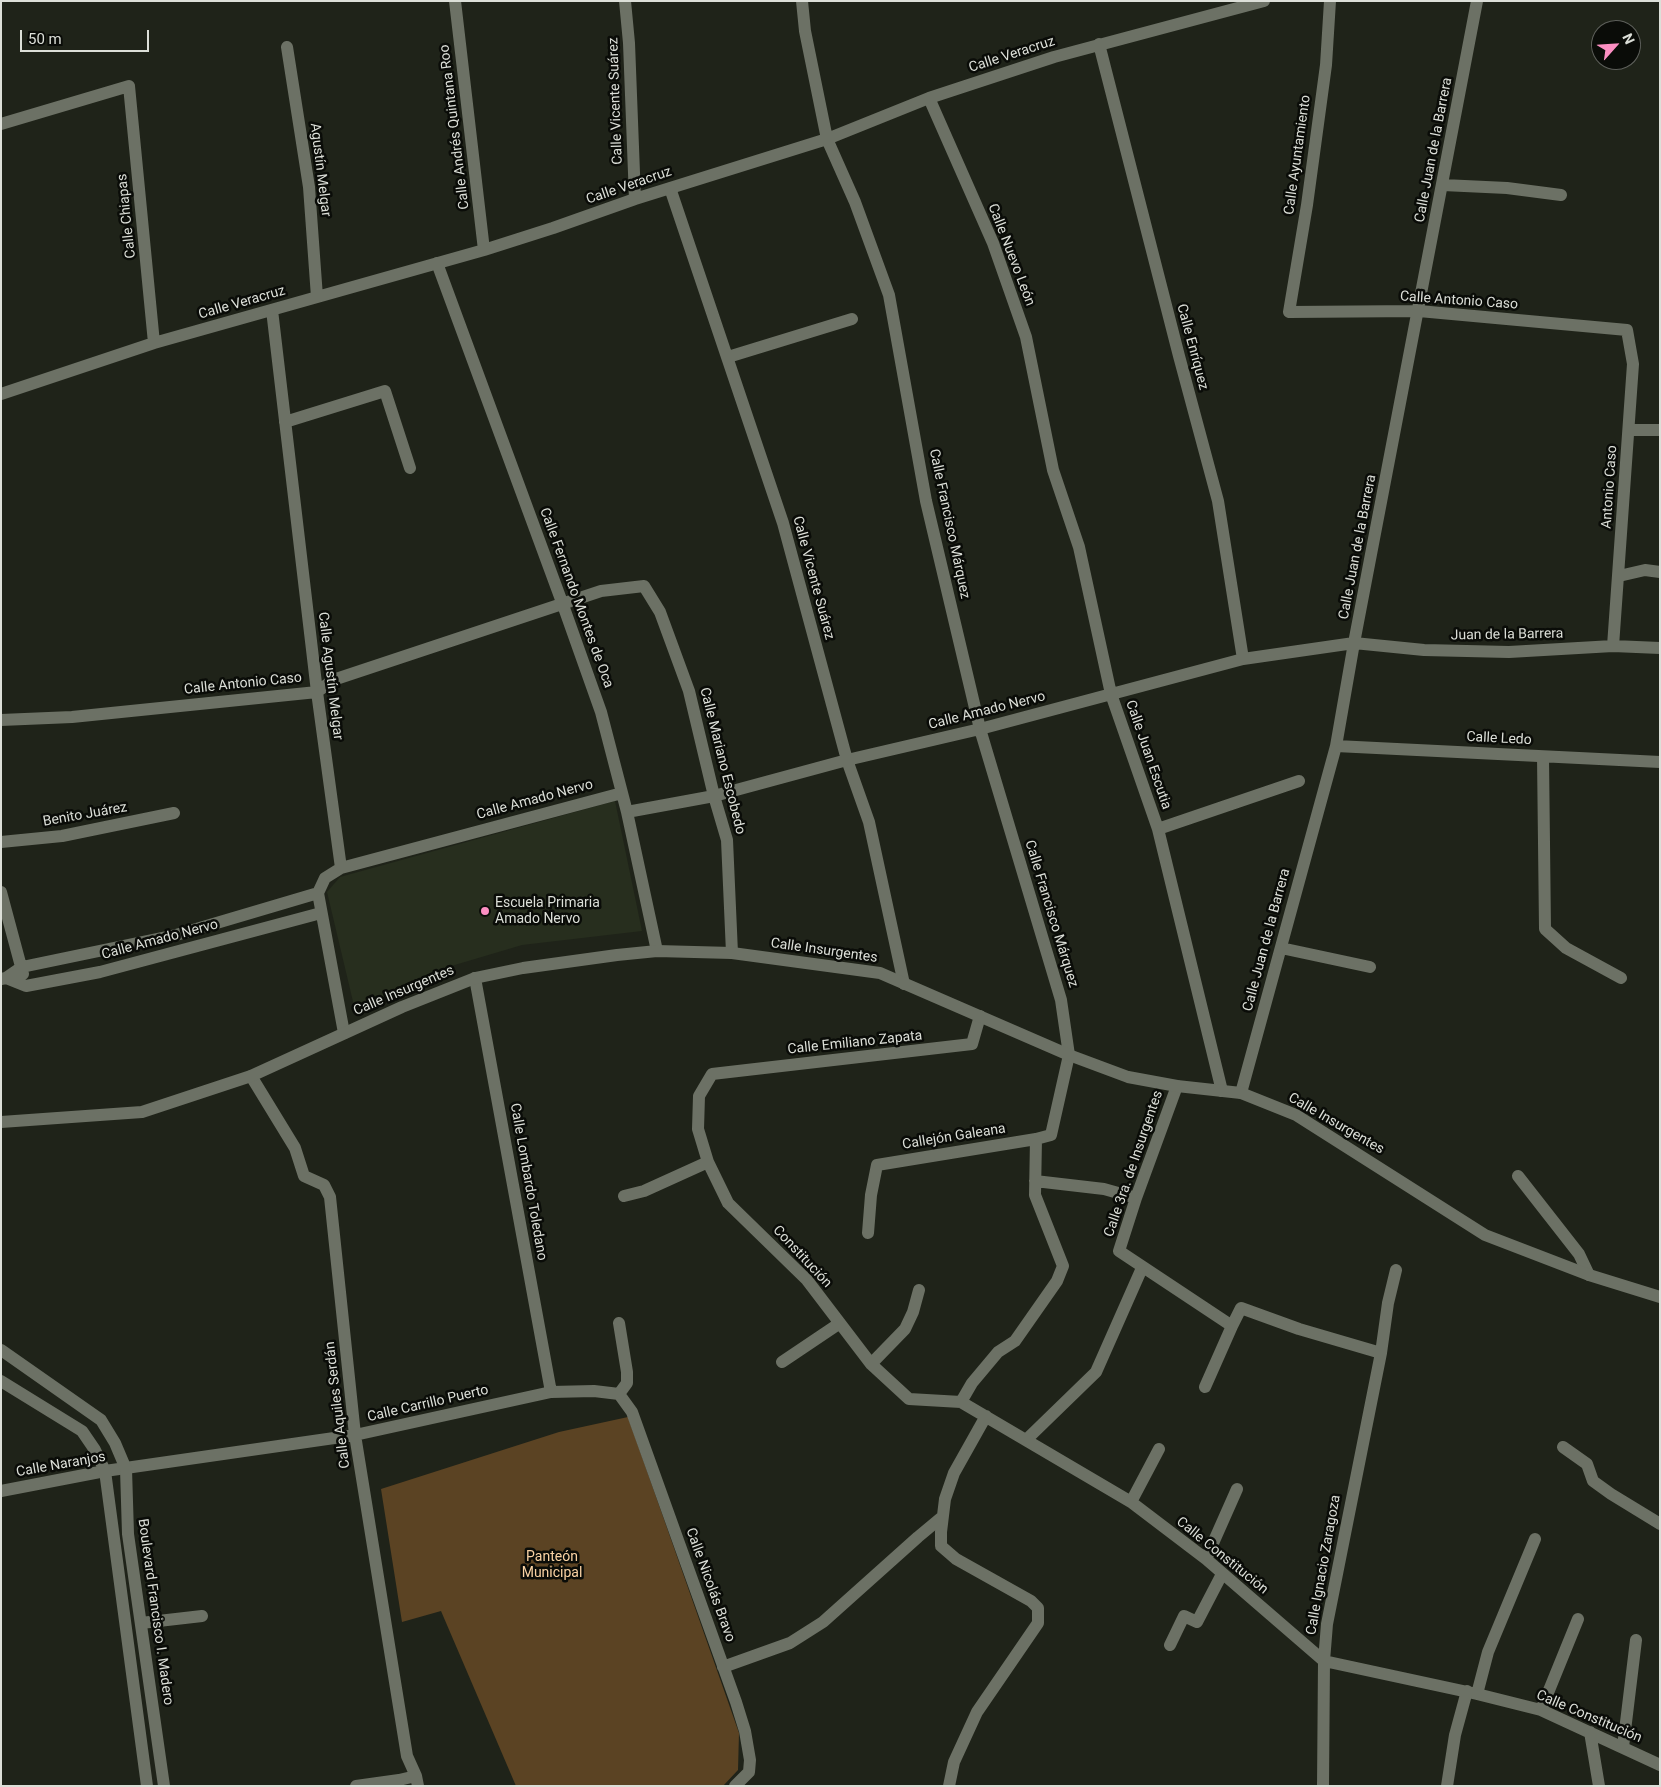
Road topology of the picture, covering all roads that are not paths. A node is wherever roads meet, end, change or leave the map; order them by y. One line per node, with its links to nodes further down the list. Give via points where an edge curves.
1 (455, 1): 16 (street, Calle Andrés Quintana Roo)
2 (625, 1): 15 (street, Calle Vicente Suárez, via 630,43)
3 (802, 1): 11 (street, Calle Francisco Márquez)
4 (1264, 1): 7 (street, Calle Veracruz)
5 (1330, 1): 21 (street, Calle Ayuntamiento, via 1326,66)
6 (1477, 1): 12 (street, Calle Juan de la Barrera)
7 (1099, 44): 9 (street, Calle Veracruz); 39 (street, Calle Enríquez, via 1218,501)
8 (286, 47): 18 (street, Agustín Melgar, via 309,187)
9 (930, 98): 11 (street, Calle Veracruz); 28 (street, Calle Nuevo León, via 993,243 1026,337)
10 (1, 124): 24 (street, Calle Chiapas, via 129,86)
11 (827, 139): 13 (street, Calle Veracruz); 43 (street, Calle Francisco Márquez, via 855,202 889,295 926,501)
12 (1443, 184): 14 (street); 20 (street, Calle Juan de la Barrera)
13 (670, 188): 15 (street, Calle Veracruz); 25 (street, Calle Vicente Suárez)
14 (1561, 195)
15 (635, 200): 16 (street, Calle Veracruz)
16 (484, 250): 17 (street, Calle Veracruz)
17 (437, 263): 18 (street, Calle Veracruz); 35 (street, Calle Fernando Montes de Oca)
18 (316, 297): 19 (street, Calle Veracruz)
19 (272, 310): 24 (street, Calle Veracruz); 27 (street, Calle Agustín Melgar)
20 (1419, 311): 21 (street, Calle Antonio Caso); 23 (street, Calle Antonio Caso); 36 (street, Calle Juan de la Barrera)
21 (1289, 312)
22 (852, 319): 25 (street)
23 (1627, 330): 29 (street, Antonio Caso, via 1633,364)
24 (154, 343): 26 (street, Calle Veracruz)
25 (728, 357): 46 (street, Calle Vicente Suárez, via 783,523)
26 (1, 394)
27 (285, 422): 31 (street, via 385,391); 40 (street, Calle Agustín Melgar)
28 (1045, 429): 41 (street, Calle Juan Escutia, via 1053,470 1079,547)
29 (1629, 430): 30 (street); 33 (street, Antonio Caso)
30 (1660, 430)
31 (410, 468)
32 (1660, 572): 33 (street, via 1645,570)
33 (1619, 576): 37 (street, Antonio Caso)
34 (644, 586): 35 (street, Calle Antonio Caso, via 601,591); 50 (street, Calle Mariano Escobedo, via 660,612 689,691)
35 (563, 605): 40 (street, Calle Antonio Caso, via 333,680); 49 (street, Calle Fernando Montes de Oca, via 601,712)
36 (1354, 643): 37 (street, Juan de la Barrera, via 1424,650 1509,652); 39 (street, Calle Amado Nervo); 44 (street, Calle Juan de la Barrera)
37 (1613, 646): 38 (street, Juan de la Barrera)
38 (1660, 648)
39 (1243, 659): 41 (street, Calle Amado Nervo)
40 (317, 692): 42 (street, Calle Antonio Caso, via 72,717); 55 (street, Calle Agustín Melgar)
41 (1111, 694): 43 (street, Calle Amado Nervo); 53 (street, Calle Juan Escutia)
42 (1, 720)
43 (980, 729): 46 (street, Calle Amado Nervo); 73 (street, Calle Francisco Márquez, via 1061,1000)
44 (1336, 746): 45 (street, Calle Ledo); 60 (street, Calle Juan de la Barrera)
45 (1543, 757): 47 (street, Calle Ledo); 67 (street, via 1545,929 1566,948)
46 (847, 760): 50 (street, Calle Amado Nervo); 69 (street, Calle Vicente Suárez, via 869,822)
47 (1660, 762)
48 (1299, 781): 53 (street)
49 (622, 793): 51 (street, Calle Fernando Montes de Oca); 55 (street, Calle Amado Nervo)
50 (714, 796): 51 (street, Calle Amado Nervo); 62 (street, Calle Mariano Escobedo, via 727,840)
51 (627, 812): 61 (street, Calle Fernando Montes de Oca)
52 (174, 814): 54 (street, Benito Juárez, via 62,836)
53 (1158, 829): 77 (street, Calle Juan Escutia)
54 (1, 842)
55 (341, 868): 57 (street, via 325,878)
56 (1, 892): 64 (street)
57 (318, 893): 58 (street); 59 (street, Calle Amado Nervo)
58 (321, 914): 63 (street, Calle Amado Nervo); 72 (street)
59 (165, 937): 63 (street); 64 (street, Calle Amado Nervo)
60 (1281, 948): 65 (street); 78 (street, Calle Juan de la Barrera)
61 (657, 952): 62 (street, Calle Insurgentes); 66 (street, Calle Insurgentes, via 523,968)
62 (732, 953): 69 (street, Calle Insurgentes, via 880,973)
63 (167, 954): 70 (street, Calle Amado Nervo, via 100,972)
64 (22, 967): 68 (street, Calle Amado Nervo); 70 (street)
65 (1370, 967)
66 (475, 978): 72 (street, Calle Insurgentes); 101 (street, Calle Lombardo Toledano)
67 (1621, 978)
68 (4, 979): 70 (street, Calle Amado Nervo)
69 (904, 984): 71 (street, Calle Insurgentes)
70 (26, 986)
71 (980, 1016): 73 (street, Calle Insurgentes); 74 (street, Calle Emiliano Zapata, via 972,1044)
72 (344, 1033): 75 (street, Calle Insurgentes)
73 (1069, 1054): 76 (street, Calle Insurgentes, via 1128,1077); 80 (street, via 1051,1135)
74 (712, 1074): 81 (street, Constitución, via 699,1096 698,1129)
75 (251, 1076): 79 (street, Calle Insurgentes, via 142,1112); 105 (street, Calle Aquiles Serdán, via 295,1148 304,1176 324,1185 330,1197)
76 (1177, 1086): 77 (street, Calle Insurgentes); 85 (street, Calle 3ra. de Insurgentes)
77 (1222, 1091): 78 (street, Calle Insurgentes)
78 (1241, 1093): 89 (street, Calle Insurgentes, via 1296,1115 1485,1235)
79 (1, 1122)
80 (1036, 1139): 83 (street); 86 (street, Callejón Galeana, via 877,1165)
81 (708, 1162): 84 (street, via 644,1191); 93 (street, Constitución, via 728,1203 807,1280)
82 (1518, 1176): 89 (street, via 1579,1254)
83 (1035, 1181): 85 (street, via 1104,1189); 103 (street, via 1035,1195 1063,1266 1057,1281 1015,1341 998,1352 972,1383)
84 (624, 1196)
85 (1136, 1198): 87 (street, Calle 3ra. de Insurgentes, via 1119,1251)
86 (868, 1233)
87 (1142, 1268): 94 (street); 106 (street, via 1096,1372)
88 (1396, 1270): 96 (street, Calle Ignacio Zaragoza)
89 (1589, 1275): 91 (street, Calle Insurgentes)
90 (919, 1290): 98 (street, via 905,1329)
91 (1660, 1297)
92 (619, 1323): 102 (street, via 627,1372 626,1383)
93 (840, 1323): 97 (street); 98 (street, Constitución)
94 (1232, 1326): 96 (street, via 1241,1308); 100 (street)
95 (1, 1350): 109 (street, Boulevard Francisco I. Madero, via 101,1420)
96 (1381, 1353): 124 (street, Calle Ignacio Zaragoza, via 1327,1624)
97 (782, 1362)
98 (871, 1364): 103 (street, Constitución, via 909,1399)
99 (1, 1380): 110 (street, via 82,1431)
100 (1205, 1386)
101 (551, 1392): 102 (street, Calle Carrillo Puerto); 105 (street, Calle Carrillo Puerto)
102 (619, 1394): 125 (street, Calle Nicolás Bravo, via 632,1412)
103 (962, 1402): 104 (street, Calle Constitución)
104 (986, 1416): 106 (street, Calle Constitución); 114 (street, via 954,1473)
105 (355, 1435): 109 (street, Calle Carrillo Puerto); 130 (street, Calle Aquiles Serdán)
106 (1026, 1440): 113 (street, Calle Constitución)
107 (1563, 1447): 115 (street, via 1587,1464 1593,1481)
108 (1158, 1449): 113 (street)
109 (126, 1469): 110 (street, Calle Naranjos); 121 (street, Boulevard Francisco I. Madero, via 128,1534)
110 (105, 1471): 112 (street, Calle Naranjos); 134 (street)
111 (1237, 1489): 117 (street)
112 (1, 1491)
113 (1132, 1502): 117 (street, Calle Constitución)
114 (942, 1517): 125 (street, via 823,1622 790,1643); 138 (street, via 942,1546 956,1559 1038,1608 1038,1623 977,1712 954,1762)
115 (1660, 1524)
116 (1535, 1539): 126 (street)
117 (1206, 1559): 118 (street, Calle Constitución)
118 (1222, 1574): 123 (street, via 1197,1622 1184,1616); 124 (street, Calle Constitución)
119 (202, 1616): 121 (street)
120 (1578, 1619): 127 (street)
121 (141, 1623): 135 (street, Boulevard Francisco I. Madero)
122 (1636, 1640): 129 (street)
123 (1170, 1645)
124 (1324, 1661): 126 (street, Calle Constitución); 139 (street, Calle Ignacio Zaragoza)
125 (723, 1667): 137 (street, Calle Nicolás Bravo, via 736,1702 750,1760 749,1772)
126 (1472, 1692): 127 (street, Calle Constitución); 140 (street, via 1456,1735)
127 (1541, 1710): 128 (street, Calle Constitución)
128 (1590, 1732): 129 (street, Calle Constitución); 141 (street)
129 (1623, 1747): 131 (street, Calle Constitución)
130 (407, 1756): 132 (street, Calle Aquiles Serdán); 133 (street, Calle Aquiles Serdán)
131 (1660, 1765)
132 (417, 1781): 133 (street)
133 (400, 1783): 136 (street)
134 (148, 1786)
135 (164, 1786)
136 (356, 1786)
137 (735, 1786)
138 (949, 1786)
139 (1323, 1786)
140 (1447, 1786)
141 (1599, 1786)

